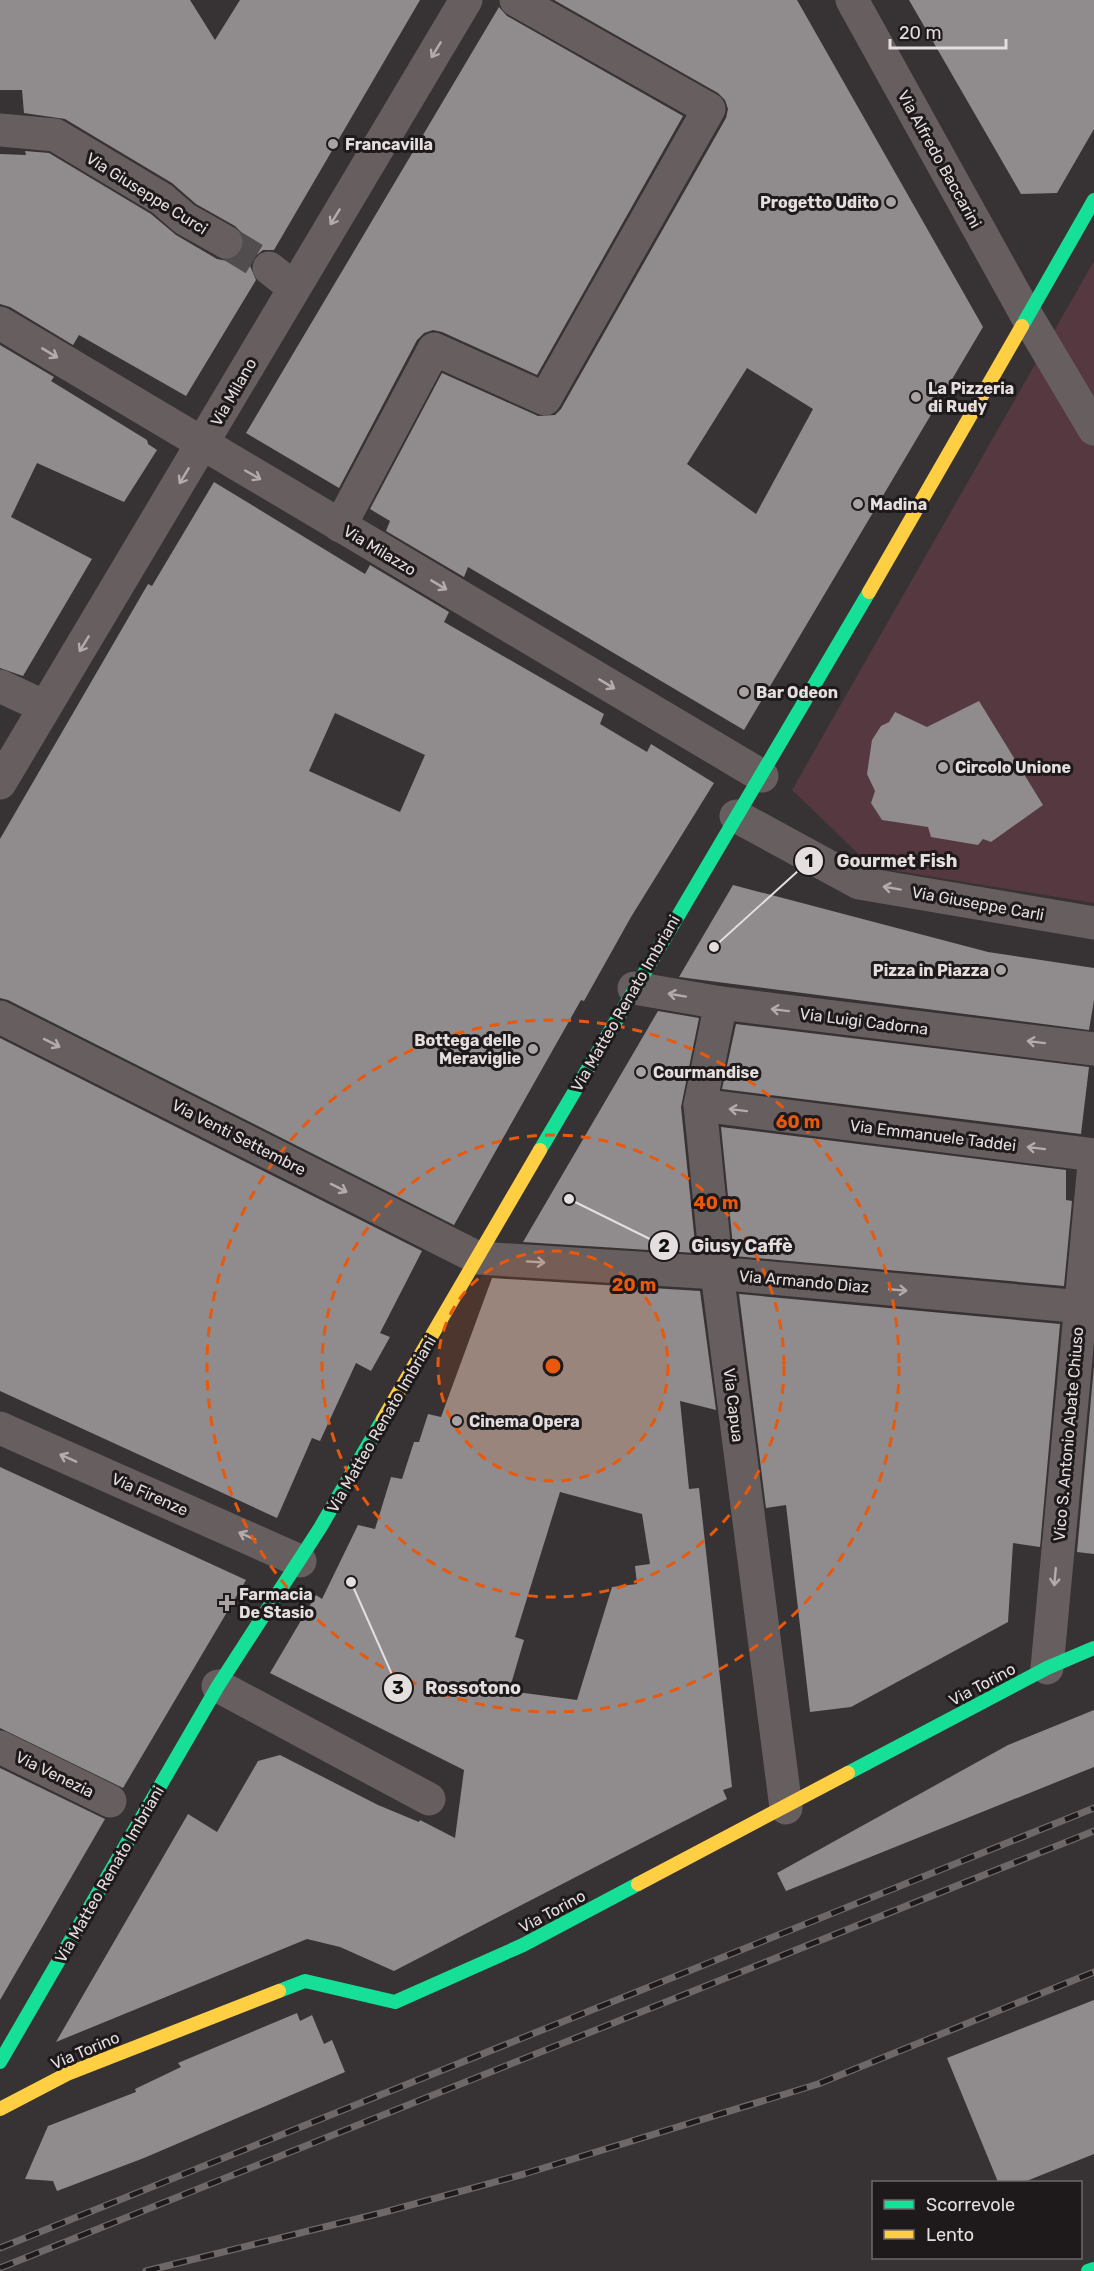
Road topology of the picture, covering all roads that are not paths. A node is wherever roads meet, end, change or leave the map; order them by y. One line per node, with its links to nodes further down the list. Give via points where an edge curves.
1 (466, 0): 10 (street, Via Milano, one-way to 10, via 281,278)
2 (516, 0): 11 (street, via 709,109 545,399 434,349)
3 (852, 0): 7 (street, Via Alfredo Baccarini)
4 (0, 130): 6 (street, Via Giuseppe Curci, via 55,135 162,198 185,219)
5 (1094, 200): 7 (street, Via Matteo Renato Imbriani)
6 (226, 242)
7 (1028, 318): 9 (street, Via Alfredo Baccarini); 14 (street, Via Matteo Renato Imbriani)
8 (0, 323): 10 (street, Via Milazzo, one-way to 10)
9 (1094, 429)
10 (203, 445): 11 (street, Via Milazzo, one-way to 11); 13 (street, Via Milano, one-way to 13)
11 (340, 526): 14 (street, Via Milazzo, one-way to 14)
12 (0, 686): 13 (street)
13 (45, 707): 15 (street, Via Milano)
14 (762, 776): 16 (street, Via Matteo Renato Imbriani)
15 (0, 783)
16 (736, 816): 17 (street, Via Giuseppe Carli, one-way to 16, via 859,882); 18 (street, Via Matteo Renato Imbriani)
17 (1094, 923)
18 (634, 988): 19 (street, Via Luigi Cadorna, one-way to 18); 25 (street, Via Matteo Renato Imbriani)
19 (721, 1003): 21 (street, Via Luigi Cadorna, one-way to 19); 22 (street, Via Capua)
20 (0, 1017): 25 (street, Via Venti Settembre, one-way to 25)
21 (1094, 1049)
22 (700, 1105): 23 (street, Via Emmanuele Taddei, one-way to 22); 26 (street, Via Capua)
23 (1094, 1155)
24 (1094, 1164): 27 (street, Vico S. Antonio Abate Chiuso)
25 (478, 1258): 26 (street, Via Armando Diaz, one-way to 26); 29 (street, Via Matteo Renato Imbriani)
26 (717, 1273): 27 (street, Via Armando Diaz, one-way to 27); 36 (street, Via Capua)
27 (1087, 1307): 31 (street, Vico S. Antonio Abate Chiuso, one-way to 31)
28 (0, 1428): 29 (street, Via Firenze, one-way to 28)
29 (300, 1561): 32 (street, Via Matteo Renato Imbriani)
30 (1094, 1648): 31 (street, Via Torino)
31 (1047, 1668): 36 (street, Via Torino)
32 (218, 1686): 34 (street); 37 (street, Via Matteo Renato Imbriani)
33 (0, 1747): 35 (street, Via Venezia)
34 (429, 1799)
35 (110, 1801)
36 (786, 1808): 38 (street, Via Torino, via 523,1946 395,2002 305,1981 67,2074)
37 (0, 2062)
38 (1, 2110)
39 (1094, 2269): 40 (street)
40 (1089, 2271)

